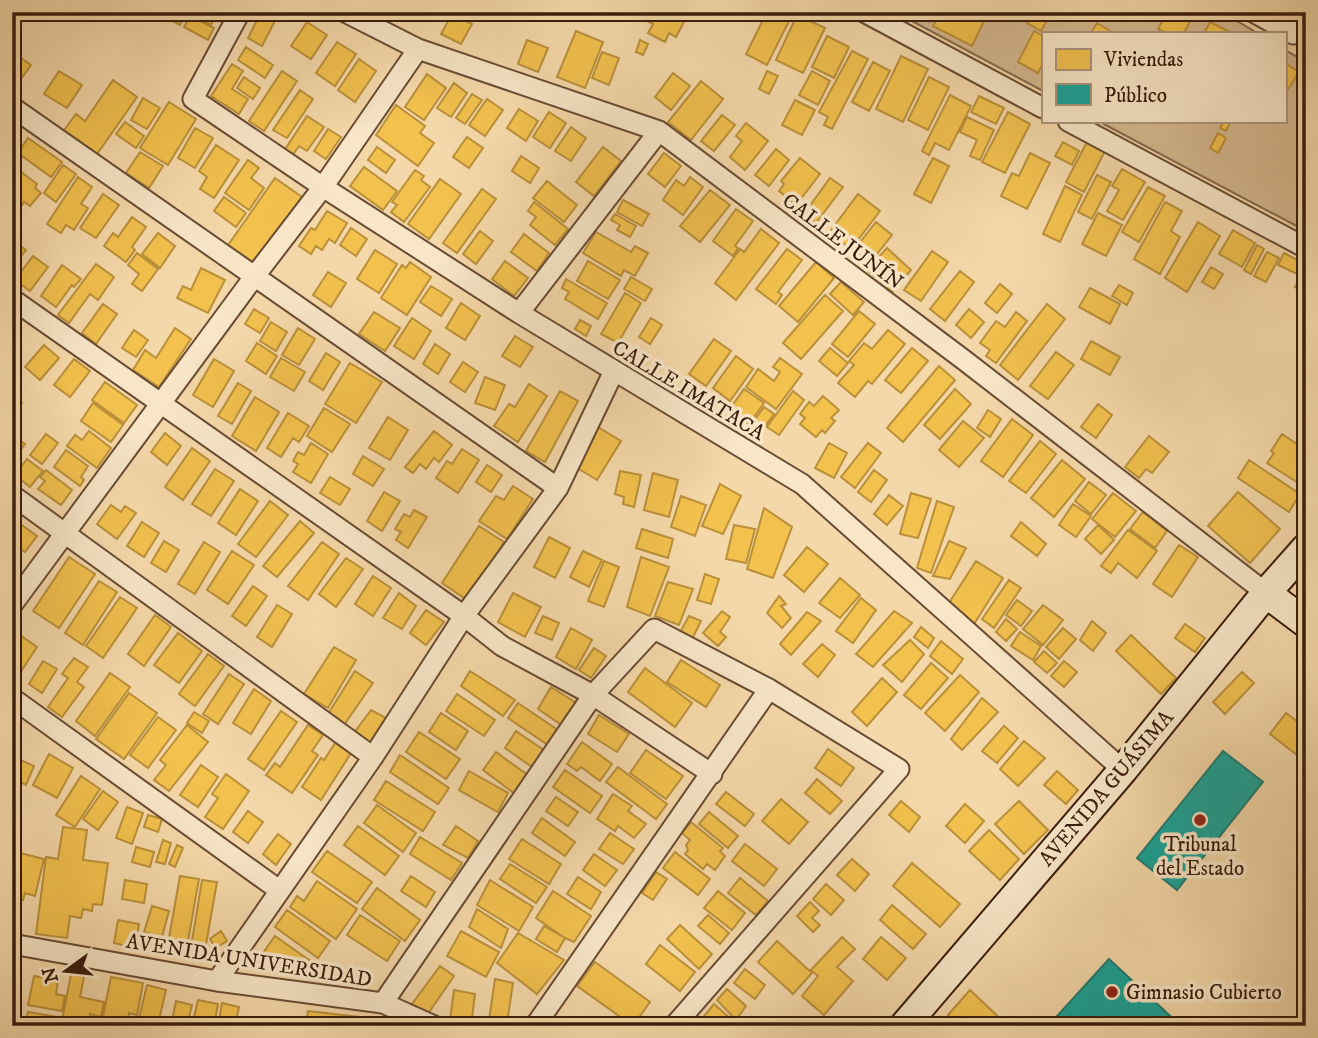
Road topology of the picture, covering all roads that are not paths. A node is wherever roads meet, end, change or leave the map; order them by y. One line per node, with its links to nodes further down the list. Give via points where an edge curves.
1 (240, 12): 11 (street, CALLE IMATACA, via 193,99)
2 (345, 12): 6 (street, CALLE JUNÍN)
3 (1253, 12): 5 (street, via 1293,34)
4 (871, 14): 7 (street)
5 (1306, 14)
6 (418, 49): 10 (street, CALLE JUNÍN); 11 (street)
7 (1042, 107)
8 (14, 113): 13 (street)
9 (1070, 122): 12 (street)
10 (659, 131): 15 (street); 22 (street, CALLE JUNÍN)
11 (323, 187): 13 (street); 15 (street, CALLE IMATACA)
12 (1306, 248)
13 (254, 277): 17 (street); 18 (street)
14 (12, 299): 17 (street)
15 (519, 313): 16 (street, CALLE IMATACA)
16 (614, 371): 18 (street); 30 (street, CALLE IMATACA, via 802,484)
17 (159, 404): 20 (street); 24 (street)
18 (558, 488): 24 (street)
19 (12, 495): 20 (street)
20 (65, 533): 23 (street); 29 (street)
21 (1306, 548): 22 (main road, AVENIDA GUÁSIMA)
22 (1266, 593): 25 (main road); 30 (main road, AVENIDA GUÁSIMA)
23 (12, 605)
24 (464, 616): 27 (street, via 502,646); 29 (street)
25 (1306, 623)
26 (769, 689): 27 (street, via 654,629); 31 (street); 38 (street, via 899,769)
27 (593, 695): 31 (street); 35 (street)
28 (12, 698): 32 (street)
29 (373, 757): 32 (street)
30 (1123, 770): 39 (main road, AVENIDA GUÁSIMA)
31 (712, 774): 37 (street)
32 (279, 890): 34 (street)
33 (12, 944): 34 (street, AVENIDA UNIVERSIDAD)
34 (217, 981): 35 (street, AVENIDA UNIVERSIDAD)
35 (383, 1003): 36 (street, AVENIDA UNIVERSIDAD)
36 (434, 1026)
37 (535, 1026)
38 (674, 1026)
39 (904, 1026)

